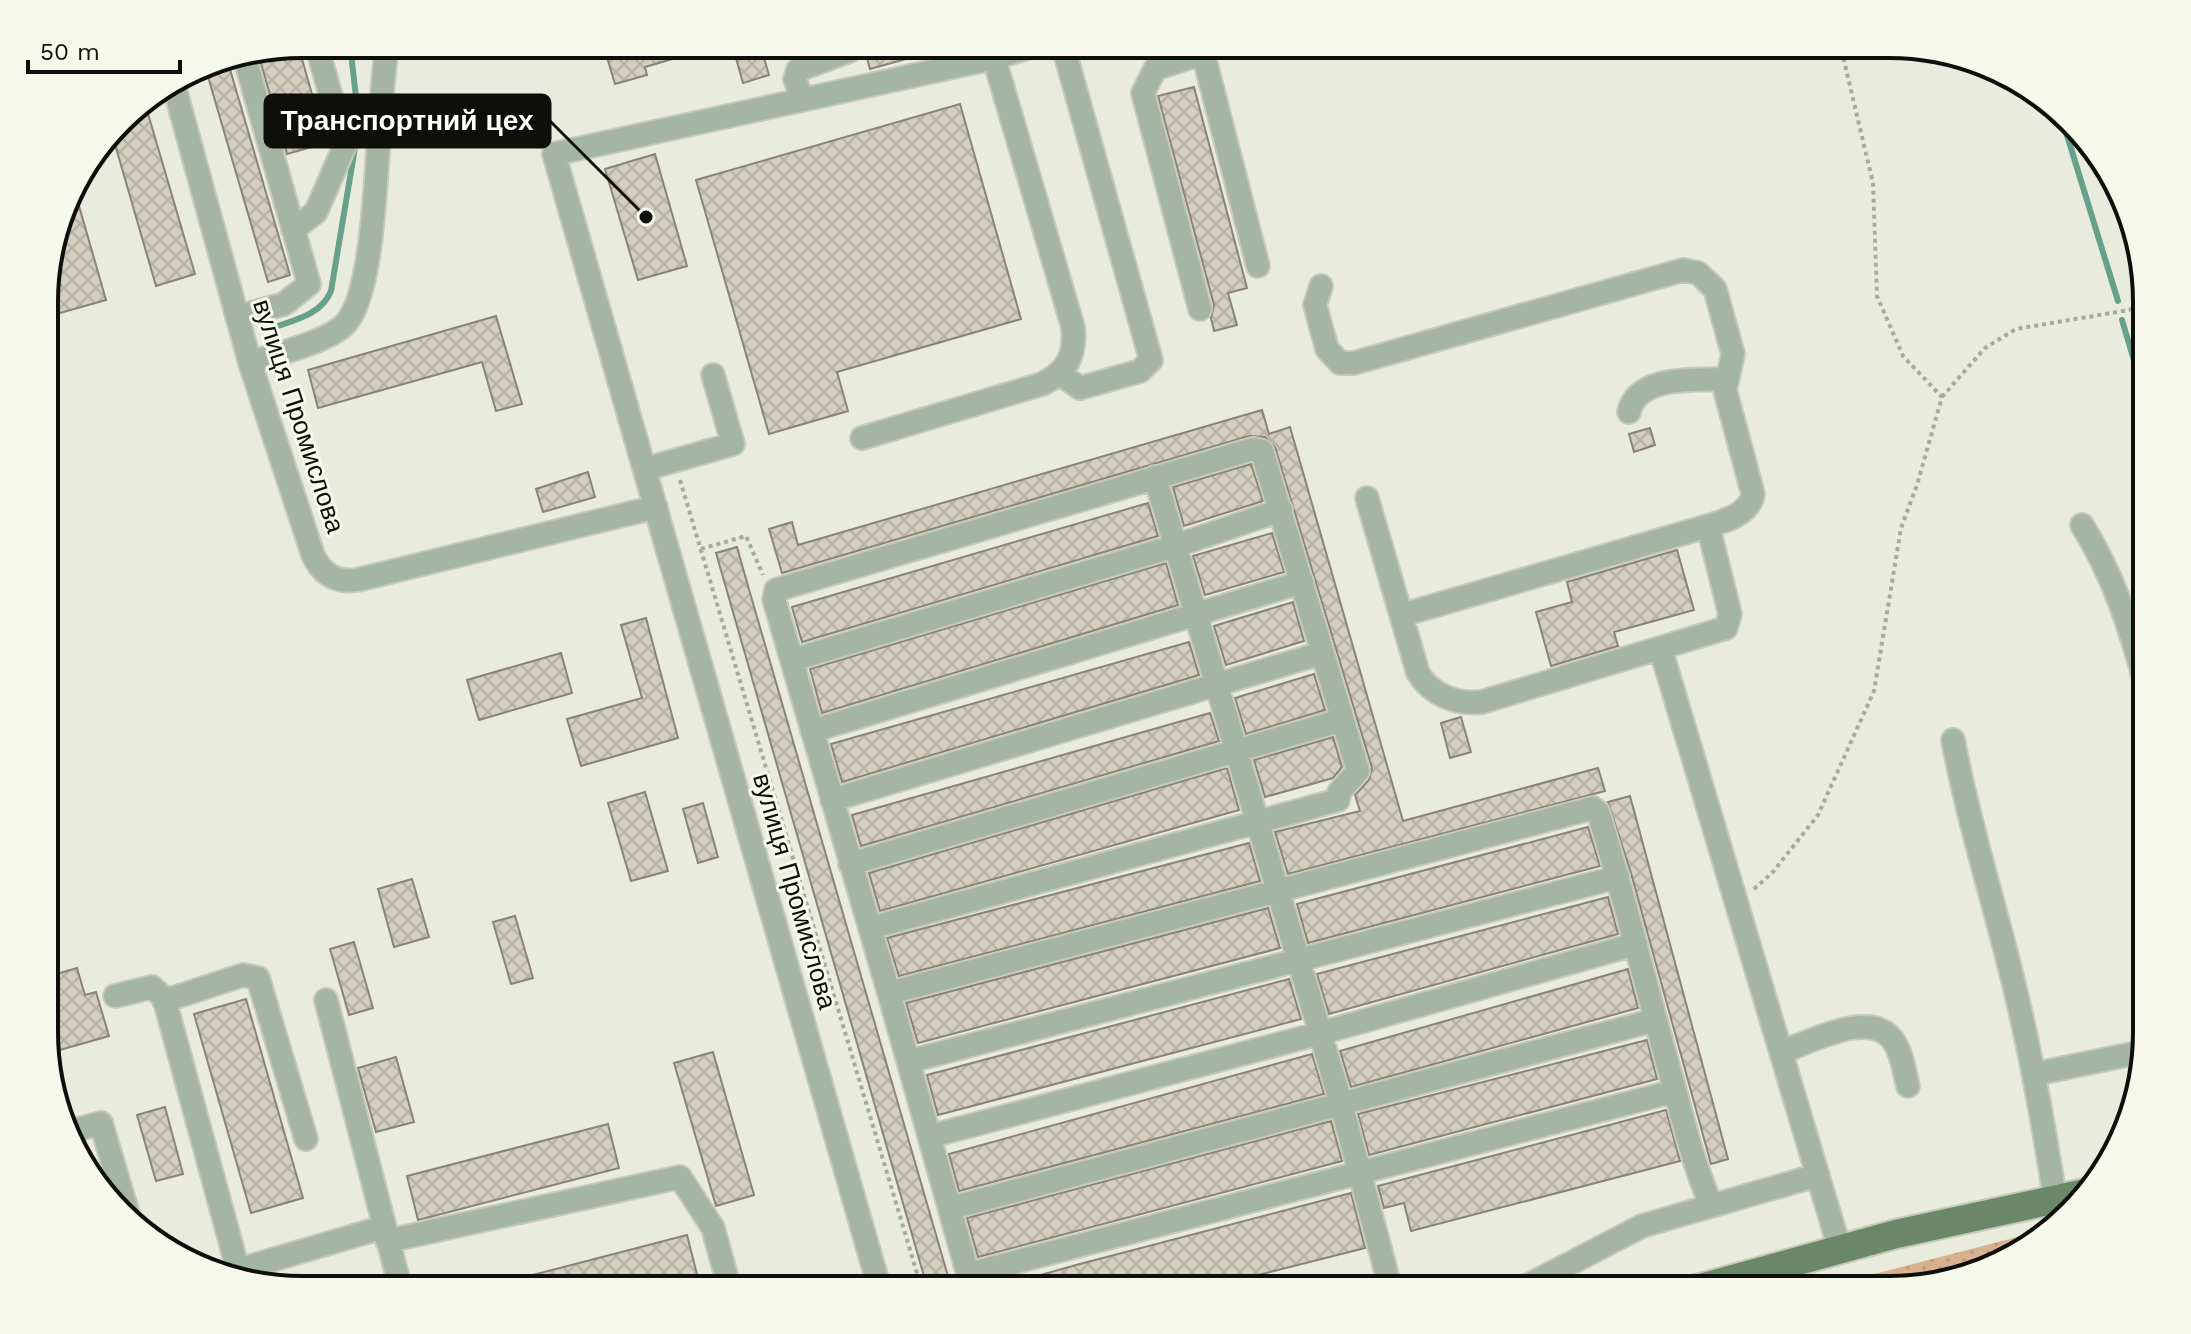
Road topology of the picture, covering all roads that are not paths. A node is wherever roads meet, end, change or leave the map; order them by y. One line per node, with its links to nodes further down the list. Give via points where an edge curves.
1 (320, 58): 11 (street, via 345,145 316,212)
2 (387, 58): 16 (street, via 369,239 355,307 335,333)
3 (830, 58): 10 (street, via 798,70 795,79)
4 (994, 58): 10 (street); 17 (street, via 1073,327 1072,356)
5 (1066, 58): 17 (street, via 1151,360 1140,371 1080,388)
6 (1182, 58): 14 (street, via 1155,69 1143,93)
7 (1206, 58): 12 (street)
8 (247, 65): 11 (street)
9 (176, 93): 15 (street, вулиця Промислова)
10 (802, 100): 22 (street, вулиця Промислова, via 554,154)
11 (293, 230): 15 (street, via 309,284 284,304)
12 (1258, 266)
13 (1321, 286): 19 (street, via 1315,305 1327,349 1340,363 1354,363 1683,270 1698,273 1715,289 1733,354)
14 (1200, 309)
15 (237, 317): 16 (street, вулиця Промислова)
16 (250, 363): 25 (street, вулиця Промислова, via 313,555 323,571 338,580 357,580)
17 (1060, 374): 21 (street)
18 (713, 375): 22 (street, via 733,444)
19 (1726, 379): 20 (street, via 1673,382 1642,391 1632,399); 28 (street, via 1753,498 1742,512)
20 (1629, 412)
21 (862, 438)
22 (645, 469): 25 (street, вулиця Промислова)
23 (1155, 477): 26 (street, via 1258,449); 29 (street); 36 (street, via 780,588 774,599)
24 (1367, 498): 32 (street)
25 (656, 507): 82 (street, вулиця Промислова)
26 (1281, 510): 29 (street); 30 (street)
27 (2082, 525): 33 (street)
28 (1708, 526): 32 (street); 34 (street, via 1730,622 1719,632)
29 (1175, 546): 31 (street); 36 (street)
30 (1302, 582): 31 (street); 35 (street)
31 (1194, 614): 37 (street); 39 (street)
32 (1402, 615): 34 (street, via 1422,680 1440,695 1466,702 1482,702)
33 (2132, 621)
34 (1661, 650): 56 (street)
35 (1322, 653): 37 (street); 38 (street)
36 (792, 660): 39 (street)
37 (1215, 685): 41 (street); 42 (street)
38 (1342, 720): 41 (street); 43 (street, via 1358,771 1338,800)
39 (812, 731): 42 (street)
40 (1953, 740): 59 (street, via 1968,818)
41 (1234, 751): 43 (street); 44 (street)
42 (832, 800): 44 (street)
43 (1256, 823): 46 (street); 47 (street)
44 (850, 864): 47 (street)
45 (1618, 877): 46 (street, via 1598,812 1588,807); 48 (street); 49 (street)
46 (1279, 892): 49 (street); 50 (street)
47 (870, 928): 50 (street)
48 (1636, 944): 54 (street); 55 (street)
49 (1298, 961): 55 (street); 58 (street)
50 (889, 993): 58 (street)
51 (115, 996): 53 (street, via 152,987)
52 (326, 1000): 73 (street)
53 (164, 1001): 65 (street, via 243,975 258,978); 75 (street)
54 (1655, 1020): 61 (street); 62 (street)
55 (1321, 1033): 62 (street); 64 (street)
56 (1781, 1052): 60 (street, via 1846,1030 1874,1027 1896,1046); 67 (street)
57 (2131, 1054): 59 (street)
58 (910, 1061): 64 (street)
59 (2035, 1074): 69 (street)
60 (1908, 1086)
61 (1675, 1091): 66 (street); 71 (street, via 1692,1162)
62 (1341, 1103): 66 (street); 72 (street)
63 (78, 1129): 70 (street, via 101,1123)
64 (931, 1136): 72 (street)
65 (306, 1139)
66 (1360, 1172): 72 (street, via 978,1273 966,1267); 77 (street)
67 (1818, 1175): 71 (street); 74 (street)
68 (2070, 1195): 69 (main road)
69 (2055, 1198): 74 (main road)
70 (124, 1199)
71 (1711, 1205): 78 (street, via 1642,1226)
72 (951, 1208)
73 (386, 1234): 76 (street); 80 (street); 81 (street, via 680,1177 713,1228)
74 (1840, 1250): 79 (main road)
75 (228, 1264)
76 (245, 1269)
77 (1387, 1275)
78 (1547, 1275)
79 (1748, 1275)
80 (397, 1276)
81 (726, 1276)
82 (876, 1276)

